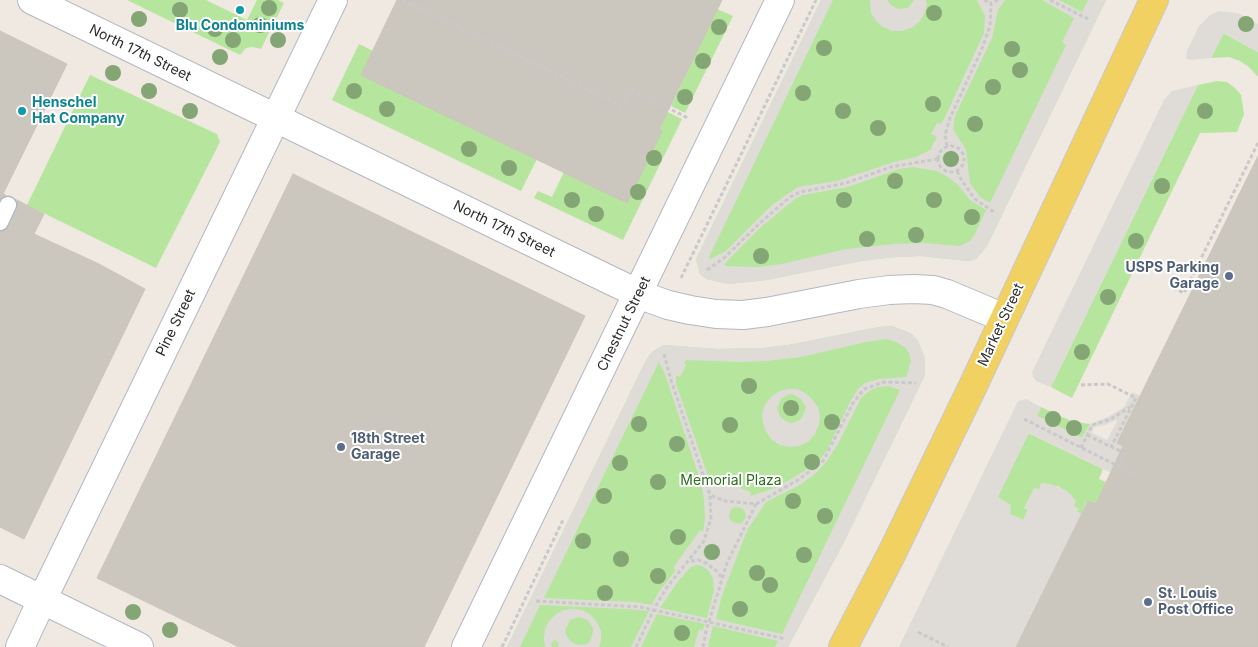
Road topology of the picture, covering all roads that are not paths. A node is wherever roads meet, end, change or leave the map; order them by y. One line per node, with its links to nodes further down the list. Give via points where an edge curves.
1 (32, 0): 5 (street, North 17th Street)
2 (333, 0): 5 (street, Pine Street)
3 (780, 0): 8 (street, Chestnut Street)
4 (1154, 0): 9 (main road, Market Street)
5 (275, 119): 8 (street, North 17th Street); 11 (street, Pine Street)
6 (8, 205): 7 (lane)
7 (0, 222)
8 (639, 294): 9 (street, North 17th Street, via 690,310 743,315 889,290 933,290); 14 (street, Chestnut Street)
9 (1004, 318): 15 (main road, Market Street)
10 (0, 579): 11 (street)
11 (42, 600): 12 (street, Pine Street); 13 (street)
12 (20, 647)
13 (139, 647)
14 (466, 647)
15 (843, 647)

